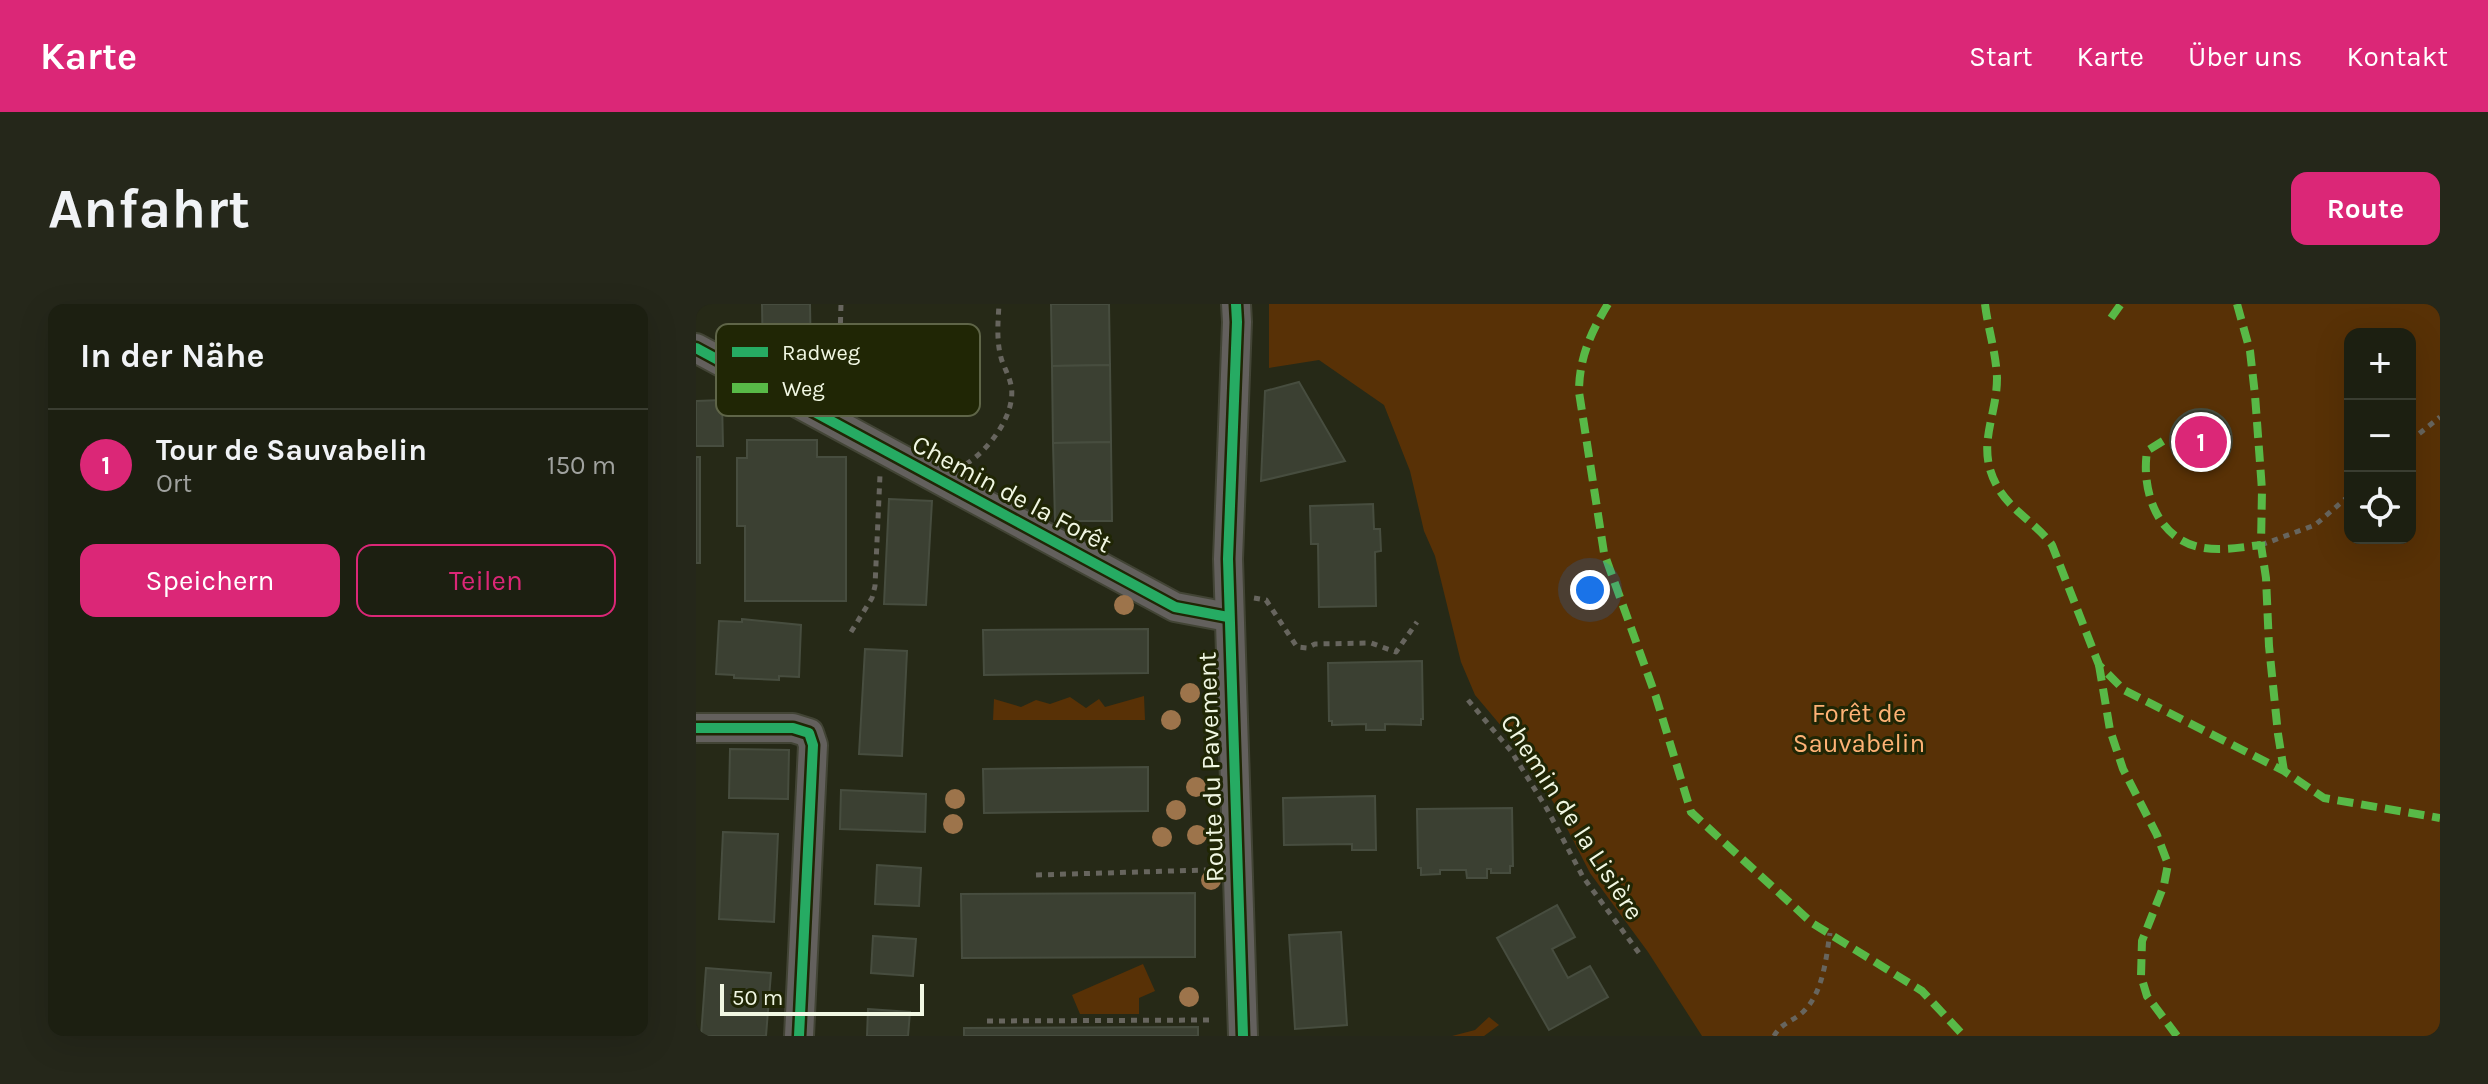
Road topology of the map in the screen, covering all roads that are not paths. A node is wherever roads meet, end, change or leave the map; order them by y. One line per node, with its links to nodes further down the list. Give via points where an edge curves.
1 (1236, 304): 5 (street, Route du Pavement)
2 (696, 348): 3 (street, Chemin de la Forêt)
3 (716, 359)
4 (822, 416): 5 (street, Chemin de la Forêt, via 1175,607)
5 (1228, 617): 8 (street, Route du Pavement)
6 (696, 728): 7 (street, via 793,728 809,733 813,745)
7 (799, 1036)
8 (1243, 1036)

